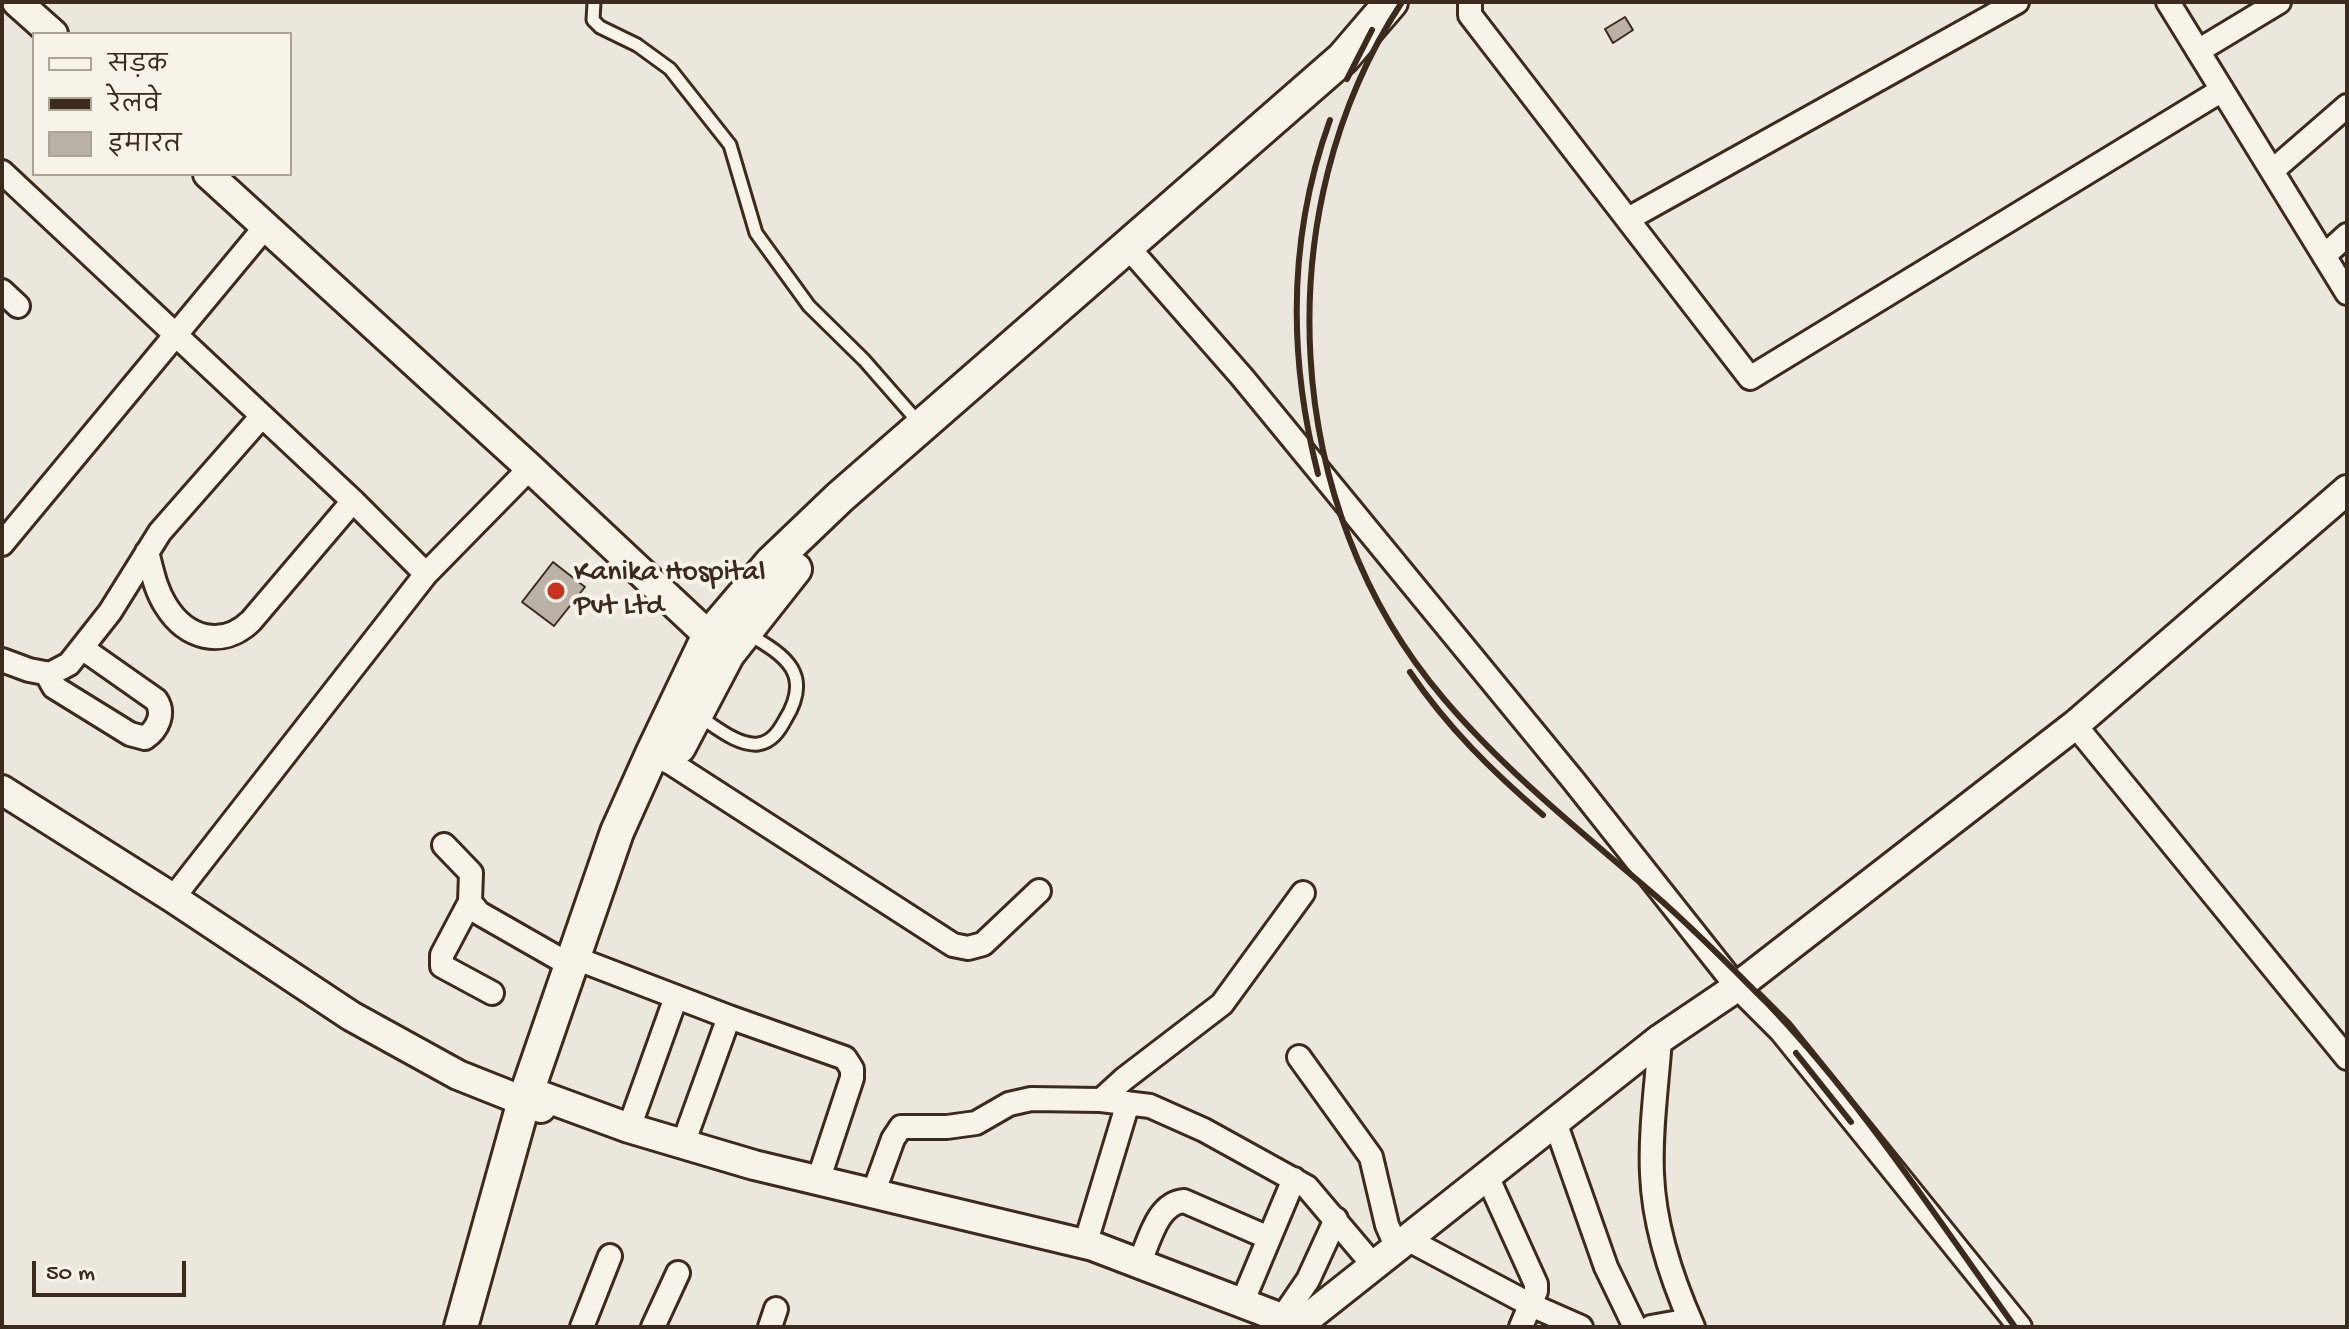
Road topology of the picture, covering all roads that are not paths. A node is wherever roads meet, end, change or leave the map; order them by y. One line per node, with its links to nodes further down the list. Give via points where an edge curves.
1 (17, 2): 9 (street)
2 (594, 2): 25 (lane, via 593,20 670,69 730,145 756,233 809,306)
3 (1391, 2): 19 (main road, via 1343,58)
4 (1413, 2): 19 (main road, via 1351,73)
5 (1470, 2): 16 (street, via 1470,15)
6 (2017, 2): 16 (street)
7 (2168, 2): 10 (street)
8 (2279, 2): 10 (street)
9 (51, 32)
10 (2198, 51): 11 (street)
11 (2222, 90): 13 (street); 16 (street, via 1750,378)
12 (2347, 106): 13 (street)
13 (2272, 171): 20 (street)
14 (2, 172): 22 (street)
15 (210, 176): 17 (street)
16 (1628, 219)
17 (266, 226): 22 (street); 26 (street)
18 (2347, 235): 20 (street)
19 (1132, 253): 23 (main road); 46 (street, via 1252,388)
20 (2324, 256): 21 (street)
21 (2347, 293)
22 (176, 336): 24 (street); 29 (street)
23 (954, 409): 25 (main road); 32 (main road)
24 (262, 416): 28 (street); 30 (street)
25 (921, 426): 32 (main road, via 771,563)
26 (530, 468): 31 (street); 32 (street)
27 (2347, 490): 37 (street)
28 (353, 501): 30 (street, via 251,621 224,637 203,637 170,612); 31 (street)
29 (2, 544)
30 (147, 552): 33 (street)
31 (426, 574): 43 (street)
32 (727, 641): 36 (main road); 36 (lane, via 775,649 796,675 794,706 774,737 757,744 740,741); 38 (main road)
33 (82, 648): 35 (street, via 64,669); 35 (street, via 156,700 161,715 149,735 137,737 117,726 54,687)
34 (2, 660): 35 (street)
35 (46, 673)
36 (697, 714): 38 (main road)
37 (2075, 725): 46 (street); 52 (street)
38 (662, 758): 41 (street, via 953,945 983,944); 45 (main road, via 617,832)
39 (2, 790): 43 (street)
40 (444, 845): 44 (street, via 471,873)
41 (1039, 891)
42 (1303, 893): 54 (street, via 1222,1004)
43 (173, 898): 53 (street, via 351,1016 458,1075)
44 (470, 902): 45 (street, via 479,913); 47 (street, via 442,955 442,966)
45 (579, 964): 48 (street); 53 (main road)
46 (1737, 987): 50 (street); 83 (street, via 1781,1031)
47 (492, 993)
48 (676, 997): 49 (street); 57 (street)
49 (729, 1017): 58 (street); 61 (street, via 832,1052 849,1063 852,1078)
50 (1660, 1039): 56 (street); 74 (street, via 1652,1174 1663,1240)
51 (1299, 1057): 65 (street, via 1371,1157 1387,1225)
52 (2347, 1058)
53 (534, 1099): 57 (street); 75 (main road); 76 (main road)
54 (1101, 1100): 55 (street); 62 (street, via 1019,1100 976,1123 901,1127)
55 (1128, 1103): 60 (street, via 1173,1115); 66 (street)
56 (1555, 1122): 59 (street); 81 (street, via 1606,1267)
57 (629, 1128): 58 (street)
58 (683, 1144): 61 (street)
59 (1487, 1176): 65 (street); 72 (street, via 1534,1276)
60 (1294, 1179): 63 (street); 64 (street)
61 (818, 1181): 62 (street)
62 (873, 1194): 66 (street)
63 (1336, 1219): 69 (street); 73 (street, via 1308,1280)
64 (1269, 1238): 68 (street, via 1177,1202 1164,1209); 71 (street)
65 (1402, 1244): 69 (street); 72 (street)
66 (1085, 1245): 68 (street)
67 (610, 1256): 77 (street)
68 (1139, 1264): 71 (street)
69 (1374, 1266): 73 (street)
70 (678, 1273): 78 (street)
71 (1242, 1303): 73 (street)
72 (1531, 1305): 79 (street); 80 (street)
73 (1296, 1324)
74 (1692, 1324): 82 (street)
75 (461, 1327)
76 (479, 1327)
77 (582, 1327)
78 (653, 1327)
79 (1521, 1327)
80 (1581, 1327)
81 (1635, 1327)
82 (1651, 1327)
83 (2020, 1327)

